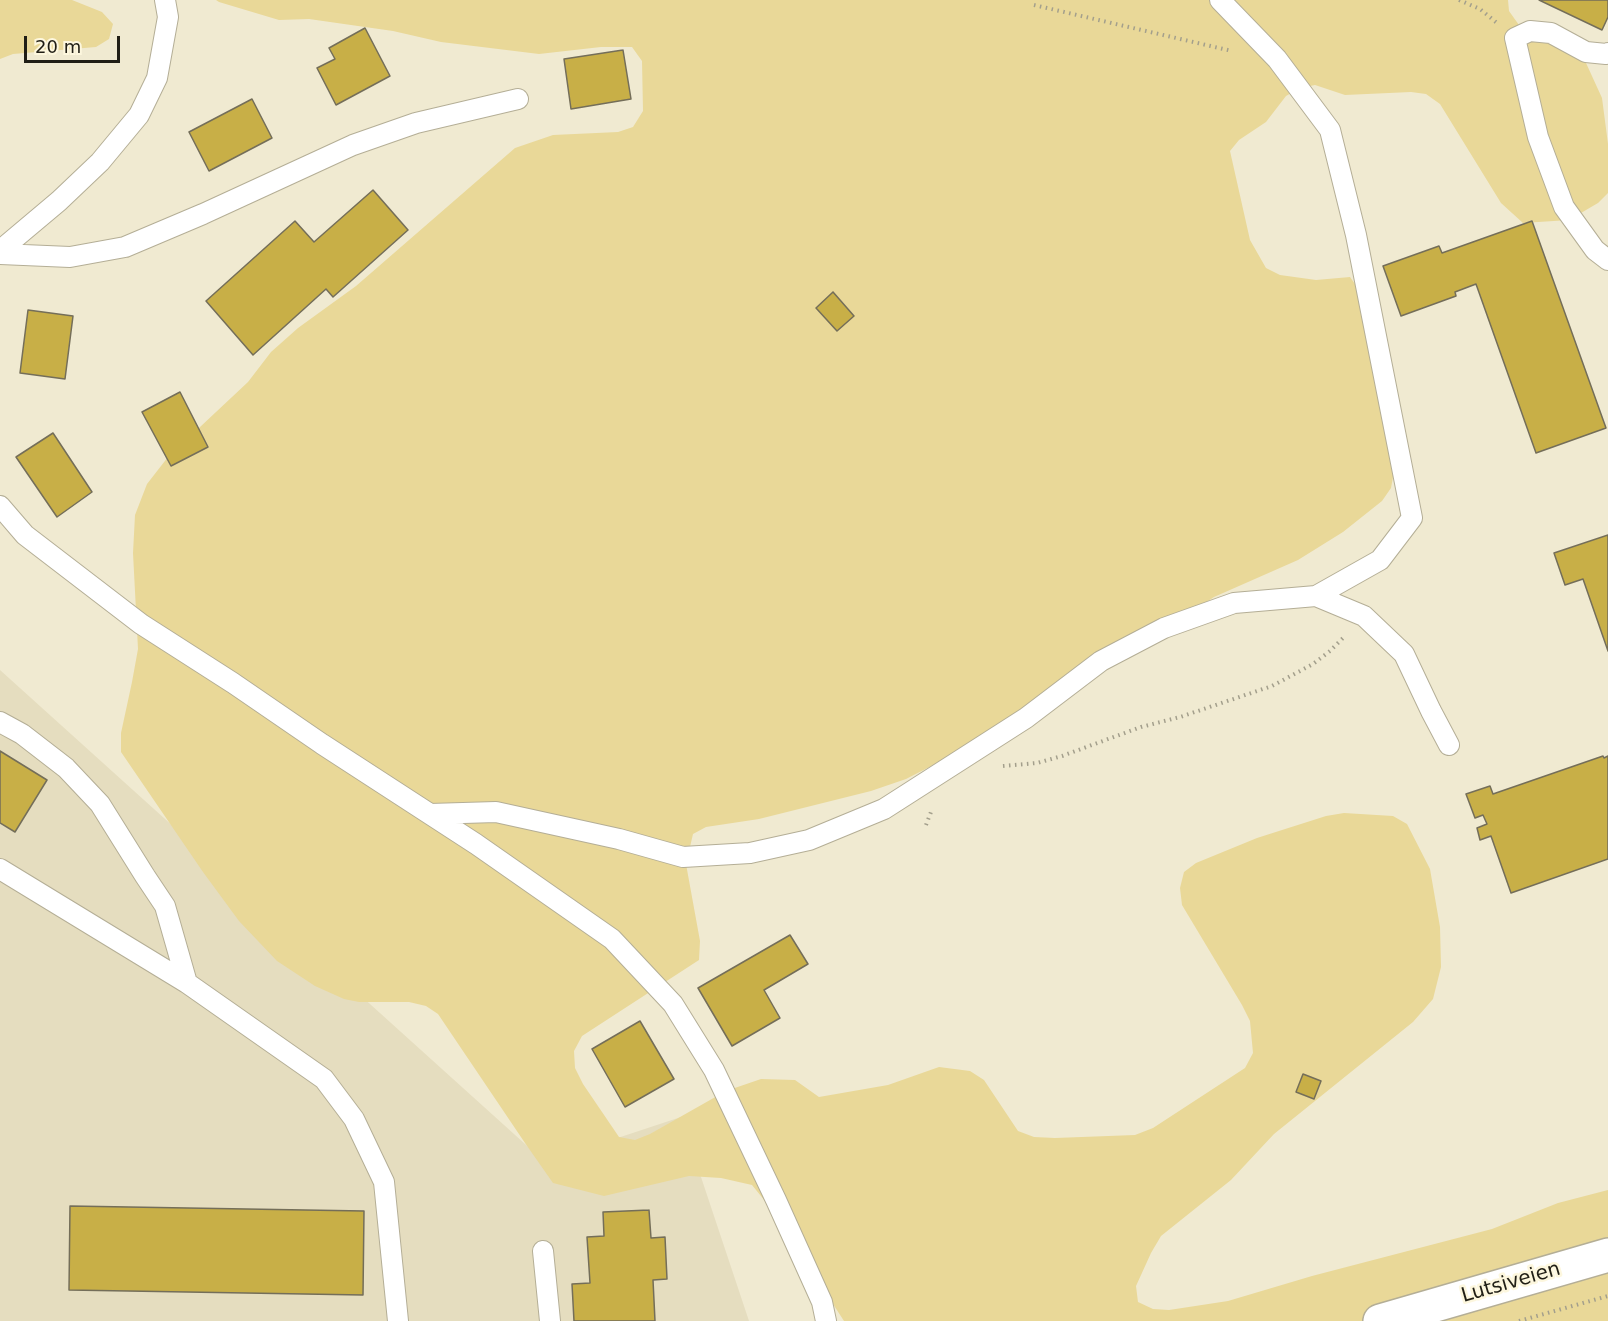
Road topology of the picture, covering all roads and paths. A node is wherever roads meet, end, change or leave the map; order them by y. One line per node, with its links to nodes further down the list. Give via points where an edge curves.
1 (165, 0): 9 (lane, via 168,17 157,78 139,115 100,162)
2 (1220, 0): 7 (lane)
3 (1459, 0): 5 (path, via 1480,9)
4 (1034, 5): 7 (path)
5 (1515, 38): 6 (lane, via 1530,31 1551,33 1586,52); 10 (lane, via 1538,137 1564,207 1595,250)
6 (1608, 53)
7 (1277, 60): 12 (lane, via 1330,129 1356,235 1412,518 1380,560)
8 (518, 99): 9 (lane, via 416,123 353,145 124,247 70,257)
9 (0, 254)
10 (1608, 260)
11 (0, 506): 18 (lane, via 25,535 141,624)
12 (1316, 596): 13 (lane); 18 (lane, via 1234,603 1164,628 1101,661 1026,718 884,809 809,840 750,853 683,857 496,812)
13 (1364, 616): 15 (lane, via 1404,654); 16 (path, via 1313,664 1272,686 1062,756)
14 (0, 722): 21 (lane, via 66,768 100,804 165,906)
15 (1449, 745)
16 (1000, 766)
17 (939, 806): 19 (path)
18 (430, 814): 27 (lane, via 612,939 673,1004 714,1070 746,1135 822,1302)
19 (926, 825)
20 (0, 869): 21 (lane)
21 (187, 983): 25 (lane, via 324,1079 354,1119 384,1182)
22 (543, 1251): 26 (lane)
23 (1608, 1255): 28 (main road, Lutsiveien)
24 (1608, 1296): 29 (path)
25 (398, 1321)
26 (550, 1321)
27 (826, 1321)
28 (1380, 1321)
29 (1518, 1321)

